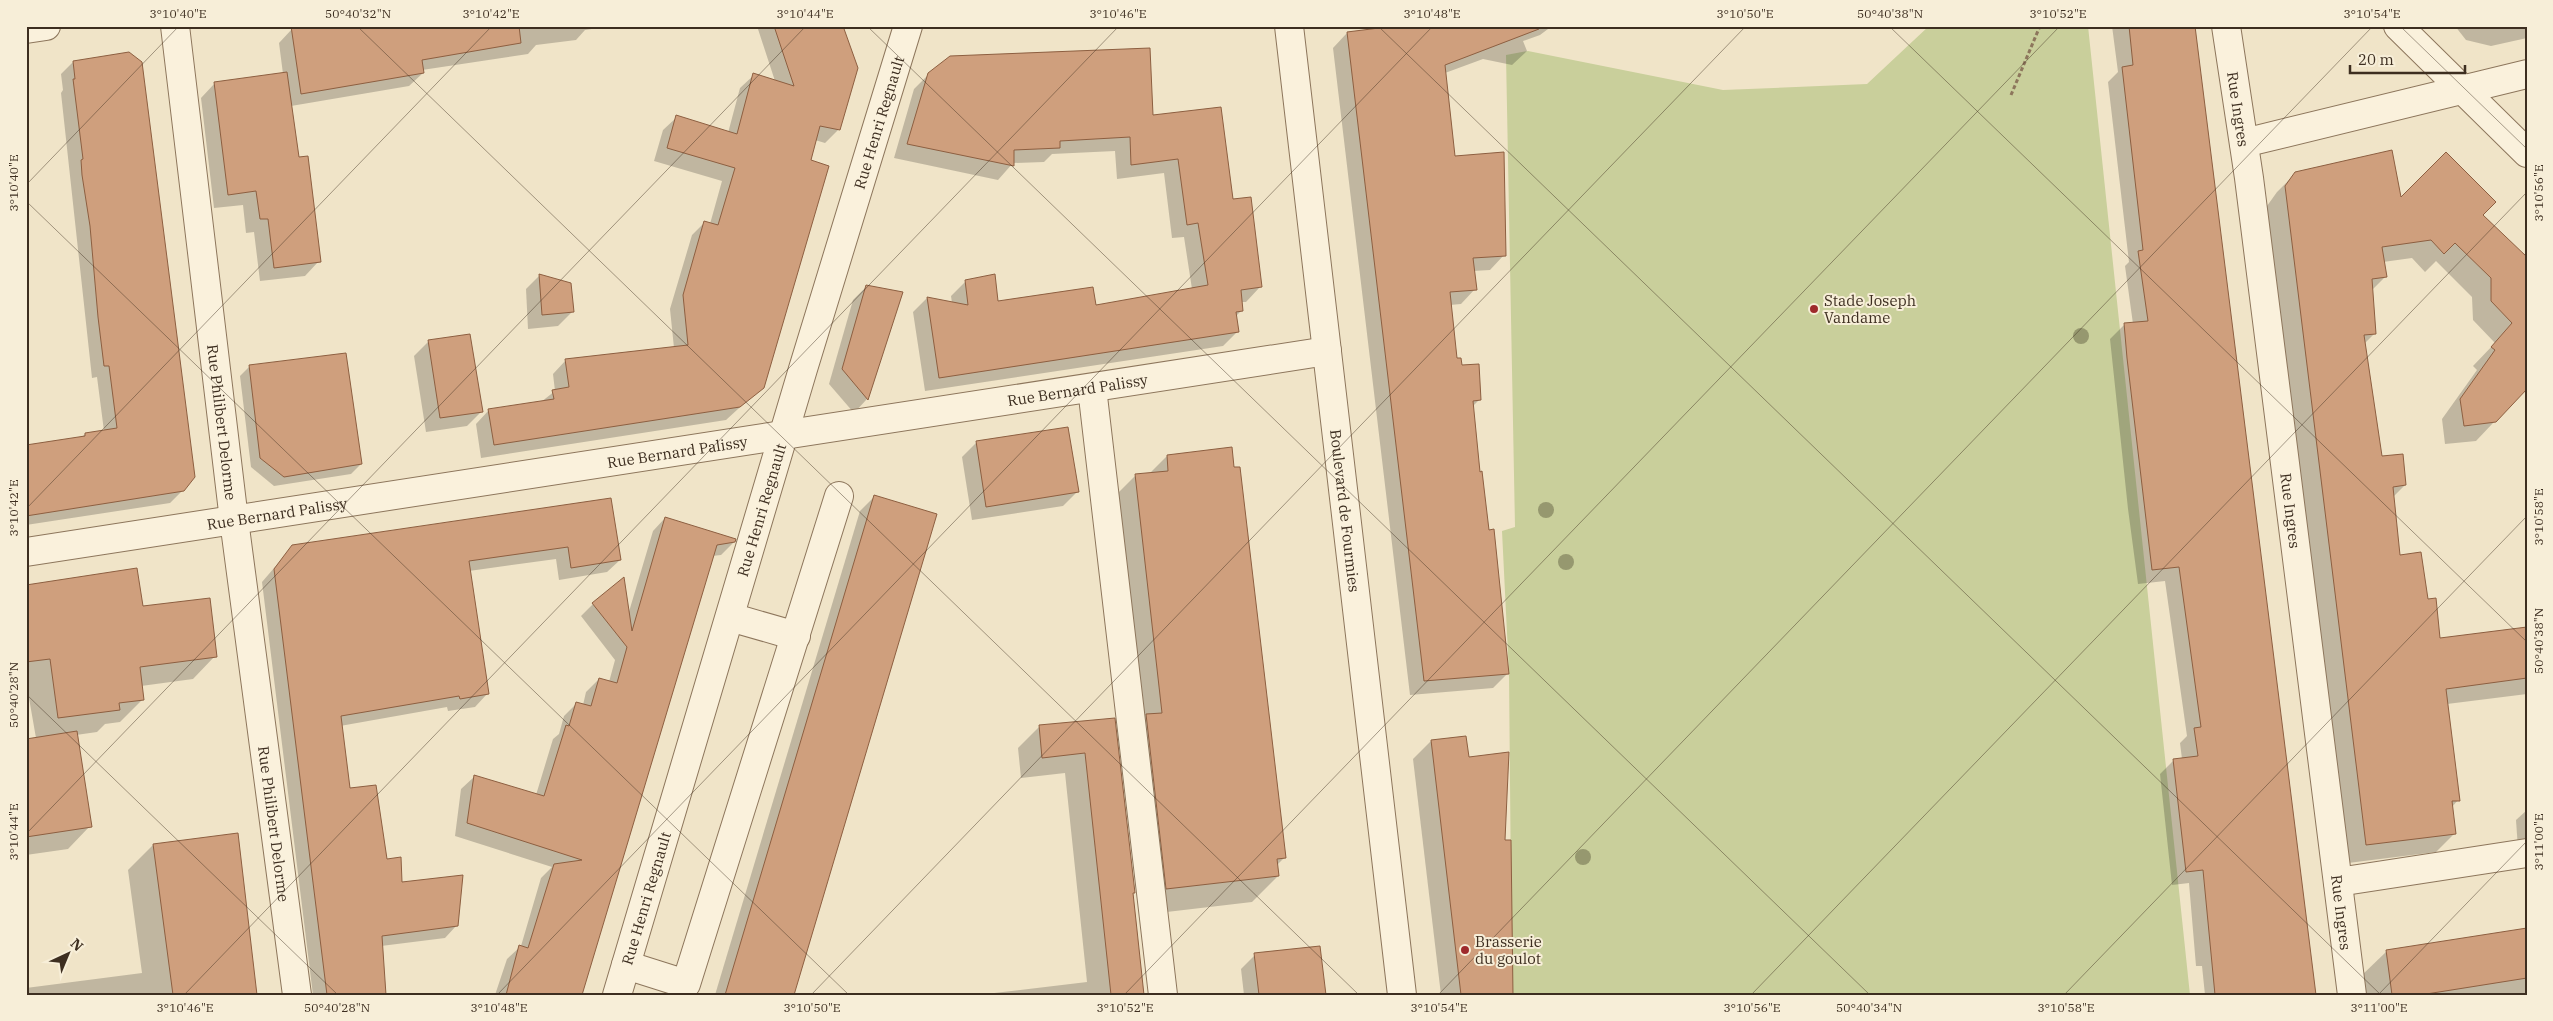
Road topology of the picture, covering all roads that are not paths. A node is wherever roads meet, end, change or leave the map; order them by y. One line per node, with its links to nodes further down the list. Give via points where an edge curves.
1 (46, 26): 7 (street)
2 (175, 26): 16 (street, Rue Philibert Delorme)
3 (908, 26): 14 (street, Rue Henri Regnault)
4 (1289, 26): 12 (street, Boulevard de Fourmies)
5 (2226, 26): 10 (street, Rue Ingres)
6 (2398, 26): 9 (street)
7 (26, 29)
8 (2527, 74): 9 (street)
9 (2462, 89): 10 (street); 11 (street)
10 (2244, 143): 21 (street, Rue Ingres)
11 (2527, 153)
12 (1327, 351): 13 (street, Rue Bernard Palissy); 26 (street, Boulevard de Fourmies)
13 (1092, 388): 14 (street, Rue Bernard Palissy); 25 (street)
14 (784, 435): 16 (street, Rue Bernard Palissy); 18 (street, Rue Henri Regnault)
15 (839, 496): 19 (street)
16 (234, 520): 17 (street, Rue Bernard Palissy); 23 (street, Rue Philibert Delorme)
17 (26, 552)
18 (730, 617): 19 (street); 22 (street, Rue Henri Regnault)
19 (796, 636): 22 (street, via 686,984)
20 (2527, 853): 21 (street)
21 (2338, 882): 27 (street, Rue Ingres)
22 (626, 965): 24 (street, Rue Henri Regnault)
23 (297, 995)
24 (617, 995)
25 (1163, 995)
26 (1402, 995)
27 (2352, 995)

